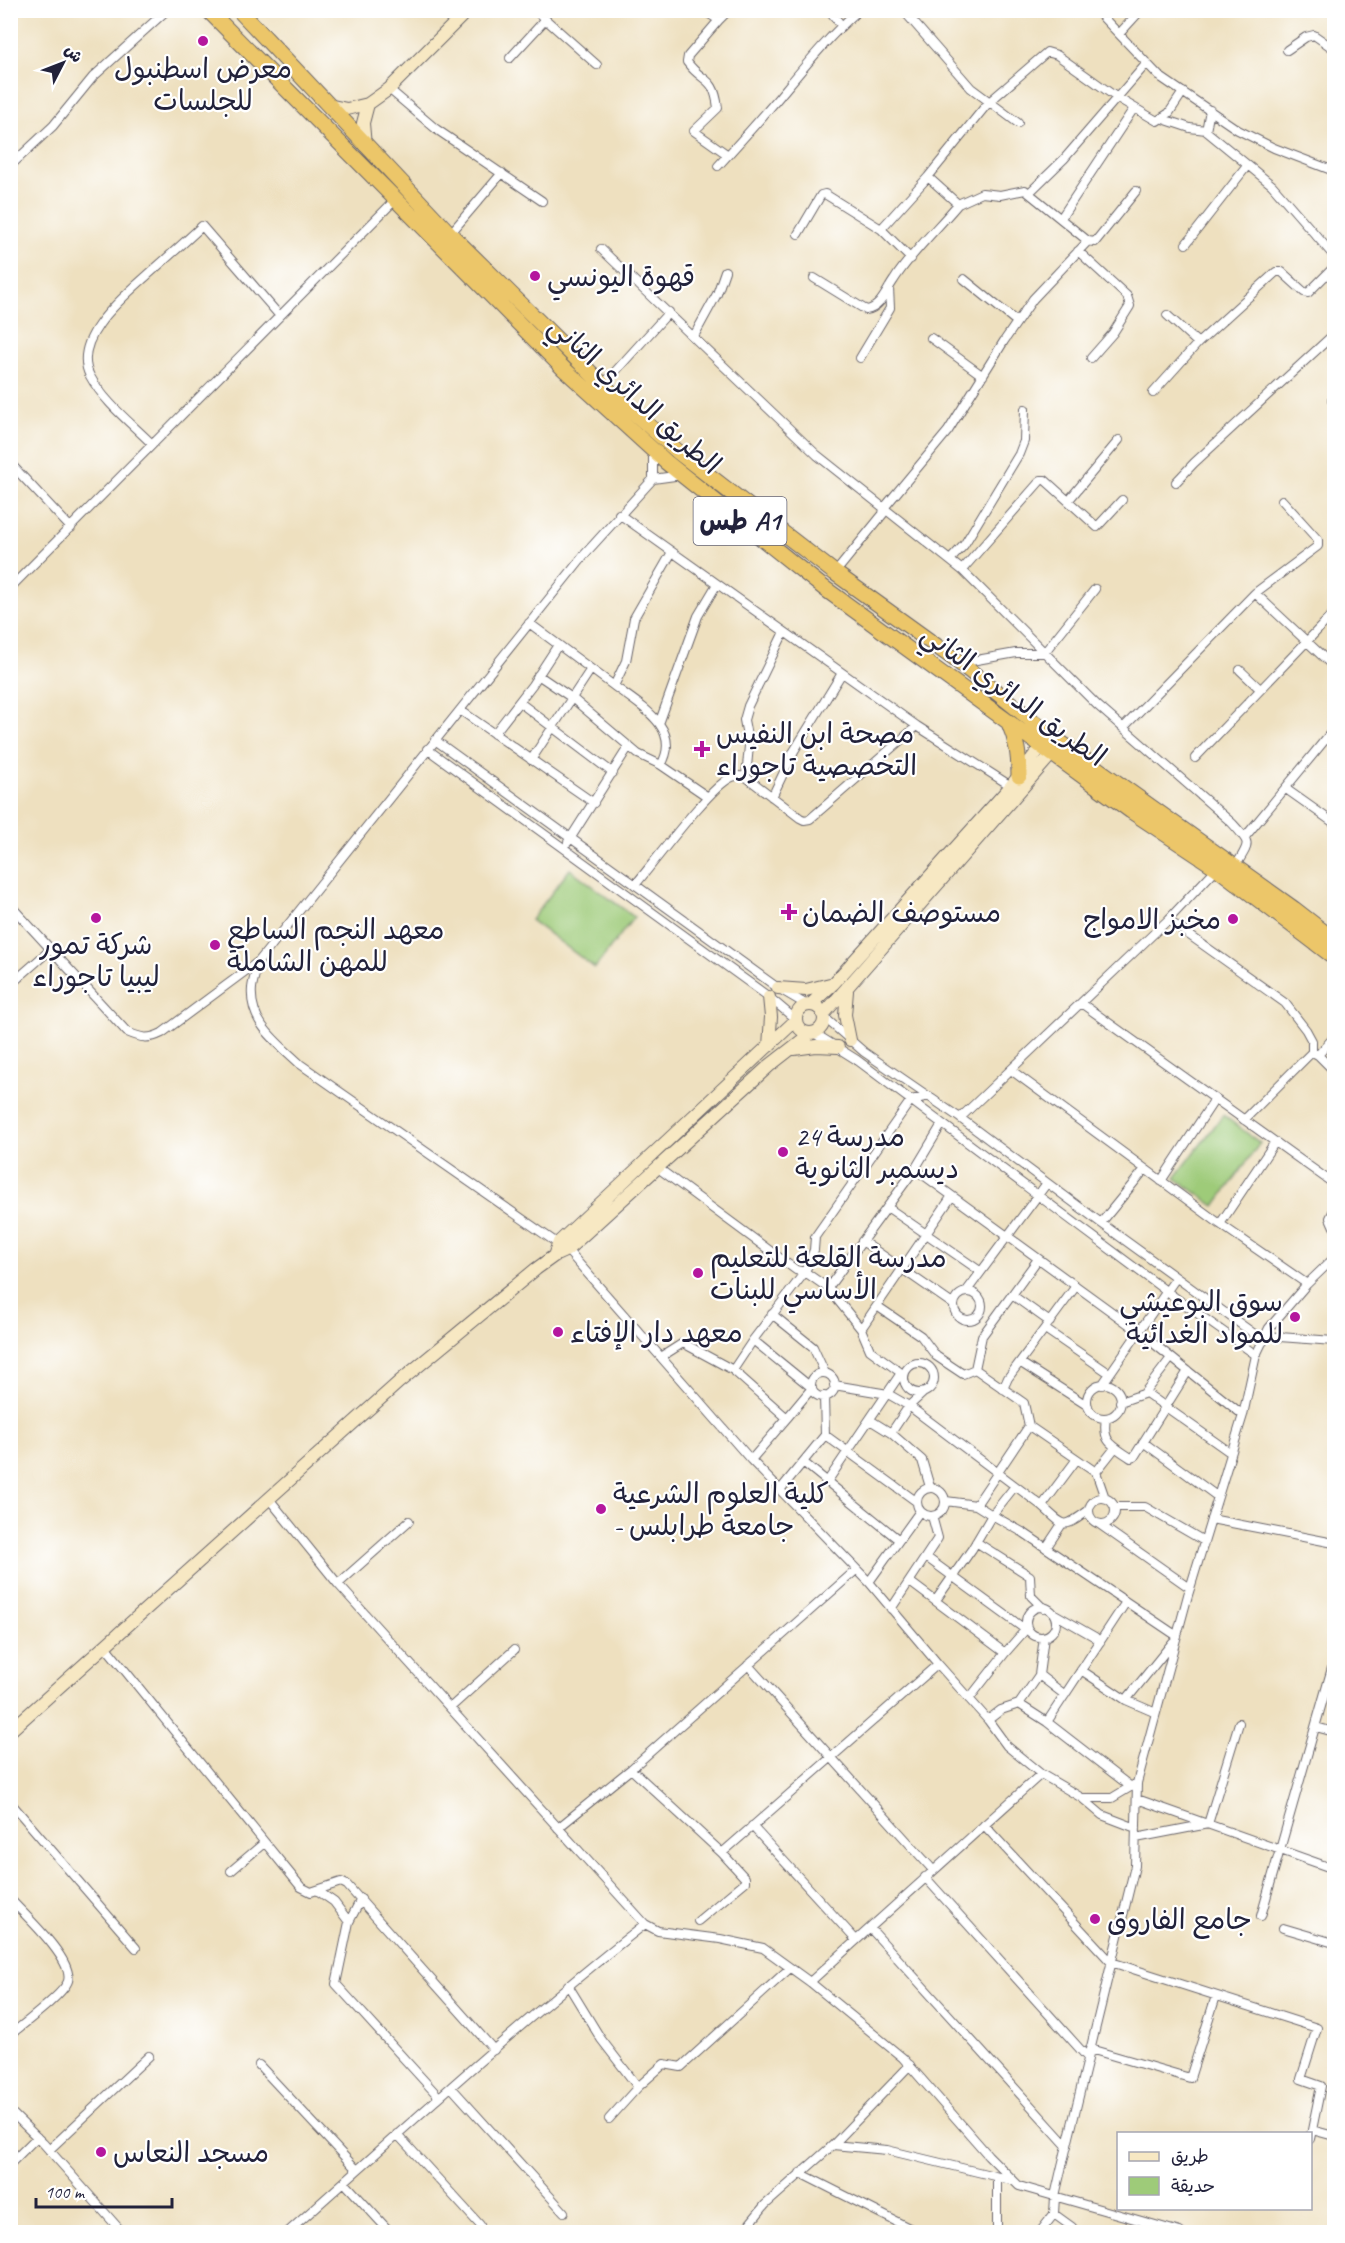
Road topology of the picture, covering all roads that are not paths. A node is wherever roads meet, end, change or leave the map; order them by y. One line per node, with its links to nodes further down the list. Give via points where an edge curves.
1 (167, 10): 35 (street, via 93,77 53,126)
2 (208, 10): 43 (highway, الطريق الدائري الثاني / طس A1)
3 (468, 10): 22 (street)
4 (535, 10): 13 (street)
5 (703, 10): 14 (street)
6 (729, 10): 14 (street)
7 (829, 10): 15 (street)
8 (859, 10): 15 (street)
9 (903, 10): 25 (street)
10 (1096, 10): 16 (street)
11 (1141, 10): 16 (street)
12 (243, 12): 27 (highway, الطريق الدائري الثاني / طس A1)
13 (546, 20): 19 (street); 21 (street)
14 (719, 20): 34 (street, via 687,62 712,84 718,108 694,131)
15 (841, 25): 34 (street)
16 (1119, 34): 20 (street)
17 (1335, 48): 18 (street, via 1314,35)
18 (1287, 50)
19 (510, 58)
20 (1147, 63): 23 (street); 24 (street)
21 (597, 65)
22 (389, 89): 26 (street); 39 (street, via 436,129)
23 (1183, 92): 29 (street); 30 (street)
24 (1116, 97): 25 (street, via 1050,52); 28 (street); 42 (street, via 1064,159)
25 (988, 102): 31 (street); 40 (street)
26 (368, 104): 27 (street, via 347,109); 33 (street, via 363,123)
27 (328, 105): 33 (highway, الطريق الدائري الثاني / طس A1)
28 (1134, 108): 30 (street, via 1154,120); 46 (street)
29 (1210, 111): 32 (street); 38 (street, via 1275,148)
30 (1163, 118): 32 (street)
31 (1018, 123)
32 (1206, 130): 37 (street)
33 (365, 146): 48 (highway, الطريق الدائري الثاني / طس A1)
34 (728, 155): 36 (street)
35 (10, 166)
36 (718, 166)
37 (1247, 166): 51 (street); 54 (street, via 1272,185)
38 (1335, 171)
39 (502, 173): 44 (street); 48 (street)
40 (928, 177): 45 (street); 47 (street)
41 (1136, 191): 50 (street, via 1098,239)
42 (1029, 193): 45 (street, via 982,193); 46 (street)
43 (395, 200): 62 (street); 77 (highway, الطريق الدائري الثاني / طس A1, via 564,369)
44 (542, 201)
45 (958, 204): 55 (street)
46 (1061, 218): 50 (street)
47 (881, 229): 49 (street, via 825,194); 55 (street)
48 (450, 234): 72 (highway, الطريق الدائري الثاني / طس A1)
49 (798, 234)
50 (1088, 241): 53 (street)
51 (1186, 244)
52 (601, 249): 61 (street)
53 (1078, 251): 64 (street); 70 (street, via 1130,301 1113,333)
54 (1335, 256)
55 (911, 259): 60 (street)
56 (1335, 267): 68 (street, via 1308,293 1282,272 1276,272)
57 (725, 271): 66 (street)
58 (814, 278): 60 (street, via 866,310 878,304)
59 (964, 279): 64 (street)
60 (889, 288): 69 (street, via 890,308)
61 (669, 312): 66 (street); 72 (street)
62 (279, 315): 76 (street); 76 (street, via 202,226 113,306 90,340 86,359 89,374)
63 (1167, 315): 68 (street)
64 (1017, 322): 71 (street)
65 (1335, 334): 81 (street)
66 (694, 336): 85 (street, via 817,455)
67 (931, 338): 71 (street)
68 (1198, 343): 73 (street)
69 (860, 358)
70 (1091, 358)
71 (983, 376): 85 (street, via 948,431)
72 (603, 385): 91 (highway, الطريق الدائري الثاني / طس A1, via 677,451)
73 (1153, 393)
74 (1025, 409): 89 (street, via 1024,441 1019,454 964,545)
75 (1119, 440): 84 (street)
76 (152, 444): 87 (street)
77 (653, 450): 79 (highway, الطريق الدائري الثاني / طس A1); 80 (street)
78 (10, 463): 87 (street)
79 (682, 474): 80 (street); 114 (highway, الطريق الدائري الثاني / طس A1, via 824,588)
80 (653, 480): 86 (street)
81 (1176, 482)
82 (1122, 500): 84 (street, via 1098,527)
83 (1282, 500): 95 (street, via 1318,540 1318,546)
84 (1068, 501): 90 (street, via 1040,480)
85 (884, 508): 89 (street); 91 (street)
86 (619, 514): 88 (street); 97 (street)
87 (71, 528): 93 (street)
88 (672, 552): 92 (street); 108 (street, via 634,618 626,661)
89 (950, 560): 90 (street)
90 (962, 570): 101 (street)
91 (835, 573): 102 (highway, الطريق الدائري الثاني / طس A1)
92 (717, 584): 98 (street); 113 (street, via 698,616)
93 (10, 588)
94 (1095, 589): 101 (street)
95 (1255, 593): 99 (street); 116 (street)
96 (1335, 613): 99 (street)
97 (529, 623): 100 (street); 112 (street)
98 (784, 632): 106 (street); 128 (street, via 744,720 750,746)
99 (1307, 640): 103 (street); 109 (street)
100 (558, 645): 104 (street); 107 (street)
101 (1044, 653): 102 (street, via 1016,653); 116 (street)
102 (960, 663): 121 (highway, الطريق الدائري الثاني / طس A1)
103 (1335, 667)
104 (591, 669): 108 (street); 110 (street)
105 (1240, 670): 109 (street)
106 (842, 673): 115 (street); 132 (street, via 794,750)
107 (538, 675): 110 (street); 111 (street)
108 (614, 686): 113 (street)
109 (1260, 689): 124 (street)
110 (572, 698): 117 (street); 122 (street)
111 (519, 702): 117 (street); 119 (street)
112 (460, 710): 119 (street); 120 (street)
113 (660, 721): 126 (street, via 667,743)
114 (1009, 723): 121 (highway, الطريق الدائري الثاني / طس A1); 129 (highway, via 1019,754)
115 (917, 726): 129 (street); 132 (street, via 810,819 804,820)
116 (1124, 727): 137 (street)
117 (552, 729): 125 (street); 127 (street)
118 (1335, 729): 130 (street)
119 (494, 734): 125 (street)
120 (435, 740): 123 (street); 135 (street)
121 (1051, 745): 129 (street); 140 (highway, الطريق الدائري الثاني / طس A1); 141 (highway, الطريق الدائري الثاني / طس A1, via 1131,811); 154 (street)
122 (629, 746): 126 (street); 127 (street)
123 (427, 749): 136 (street); 150 (street)
124 (1195, 758)
125 (531, 760): 133 (street)
126 (661, 765): 131 (street)
127 (614, 773): 133 (street)
128 (746, 777): 131 (street, via 731,777); 132 (street)
129 (1015, 781): 151 (street)
130 (1286, 789): 134 (street); 137 (street)
131 (708, 797): 142 (street)
132 (772, 797)
133 (594, 803): 138 (street)
134 (1335, 823)
135 (551, 824): 136 (street); 138 (street)
136 (544, 834): 139 (street)
137 (1245, 837): 140 (street, via 1248,847)
138 (571, 838): 139 (street); 142 (street)
139 (564, 848): 147 (street)
140 (1235, 867): 146 (highway, الطريق الدائري الثاني / طس A1)
141 (1216, 868): 144 (street); 149 (highway, الطريق الدائري الثاني / طس A1)
142 (635, 885): 145 (street)
143 (10, 905): 148 (street)
144 (1168, 920): 156 (street); 166 (street, via 1285,1003 1306,1030)
145 (700, 932): 147 (street); 153 (street)
146 (1335, 940)
147 (692, 942): 155 (street)
148 (50, 950): 150 (street, via 127,1032 141,1038 162,1033); 152 (street)
149 (1335, 957)
150 (259, 961): 193 (street, via 252,988 255,1012 264,1030 308,1070)
151 (834, 983): 153 (street, via 806,990); 157 (street)
152 (10, 985)
153 (778, 988): 157 (street)
154 (847, 990): 158 (street); 162 (street, via 844,1015)
155 (769, 997): 159 (street); 163 (street)
156 (1081, 1003): 167 (street); 170 (street)
157 (808, 1005): 158 (street, via 818,1008); 159 (street, via 798,1010)
158 (824, 1016): 160 (street, via 823,1026); 162 (street)
159 (795, 1020): 160 (street, via 799,1029); 163 (street)
160 (812, 1034): 164 (street); 165 (street)
161 (1335, 1037): 166 (street)
162 (850, 1040): 169 (street)
163 (769, 1046): 186 (street)
164 (838, 1047): 165 (street, via 806,1046); 171 (street)
165 (787, 1052): 176 (street)
166 (1315, 1053): 168 (street); 173 (street)
167 (1011, 1070): 172 (street); 178 (street)
168 (1335, 1071)
169 (929, 1096): 171 (street); 172 (street)
170 (1215, 1099): 173 (street); 179 (street)
171 (911, 1100): 174 (street); 198 (street, via 815,1237)
172 (960, 1118): 180 (street)
173 (1244, 1120): 175 (street)
174 (942, 1124): 177 (street); 182 (street)
175 (1275, 1142): 181 (street); 188 (street)
176 (658, 1168): 186 (street); 198 (street, via 796,1270)
177 (915, 1169): 183 (street); 184 (street)
178 (1145, 1169): 179 (street); 187 (street)
179 (1161, 1181): 188 (street)
180 (1047, 1183): 182 (street); 187 (street)
181 (1335, 1184)
182 (1038, 1195): 191 (street); 203 (street)
183 (952, 1196): 190 (street); 191 (street)
184 (887, 1207): 190 (street); 192 (street)
185 (1335, 1210): 189 (street, via 1330,1218)
186 (589, 1223): 193 (street)
187 (1101, 1223): 199 (street)
188 (1220, 1224): 200 (street)
189 (1335, 1227)
190 (926, 1234): 196 (street); 197 (street)
191 (1007, 1236): 195 (street); 197 (street)
192 (862, 1241): 196 (street); 202 (street)
193 (563, 1246): 217 (street); 261 (street, via 399,1382)
194 (1335, 1258): 200 (street)
195 (1038, 1259): 201 (street); 205 (street)
196 (902, 1269): 206 (street); 207 (street)
197 (980, 1271): 204 (street)
198 (805, 1272): 202 (street); 208 (street)
199 (1176, 1278): 203 (street); 212 (street)
200 (1306, 1284): 212 (street)
201 (1076, 1286): 209 (street); 211 (street)
202 (828, 1288): 210 (street)
203 (1166, 1291): 211 (street); 215 (street)
204 (966, 1292): 206 (street); 206 (street, via 980,1300 977,1316 970,1320 961,1318)
205 (1012, 1295): 209 (street); 221 (street, via 982,1336)
206 (954, 1305)
207 (876, 1306): 210 (street); 216 (street, via 921,1336)
208 (772, 1314): 213 (street); 224 (street, via 813,1347)
209 (1048, 1325): 219 (street); 225 (street)
210 (861, 1329): 226 (street, via 870,1350)
211 (1138, 1331): 218 (street); 225 (street)
212 (1265, 1338): 214 (street); 215 (street)
213 (753, 1340): 222 (street); 229 (street)
214 (1335, 1341)
215 (1256, 1354): 239 (street)
216 (936, 1356): 220 (street); 221 (street, via 963,1374)
217 (661, 1357): 222 (street, via 683,1343); 251 (street)
218 (1171, 1358): 223 (street); 231 (street)
219 (1021, 1363): 230 (street); 237 (street)
220 (928, 1365): 226 (street, via 915,1362); 232 (street, via 935,1380)
221 (975, 1369): 230 (street)
222 (733, 1370): 240 (street)
223 (1188, 1371): 238 (street); 239 (street)
224 (825, 1373): 227 (street); 229 (street, via 814,1377)
225 (1109, 1373): 228 (street)
226 (903, 1374): 232 (street, via 910,1390); 233 (street)
227 (834, 1385): 233 (street); 234 (street, via 831,1393)
228 (1102, 1385): 235 (street, via 1117,1391); 237 (street, via 1091,1390)
229 (812, 1388): 234 (street); 240 (street)
230 (1003, 1389): 243 (street, via 1024,1403)
231 (1145, 1392): 235 (street); 238 (street)
232 (923, 1393): 236 (street)
233 (888, 1394): 236 (street); 242 (street)
234 (824, 1396): 245 (street)
235 (1120, 1402): 241 (street, via 1116,1413)
236 (909, 1406): 244 (street); 254 (street)
237 (1088, 1406): 241 (street, via 1095,1415)
238 (1165, 1407): 246 (street); 249 (street)
239 (1243, 1415): 249 (street)
240 (787, 1418): 251 (street)
241 (1106, 1418): 247 (street, via 1104,1434)
242 (870, 1420): 244 (street); 248 (street)
243 (1029, 1426): 250 (street); 254 (street)
244 (891, 1433): 257 (street, via 922,1460)
245 (825, 1435): 248 (street); 252 (street)
246 (1143, 1442): 247 (street, via 1132,1458); 259 (street)
247 (1116, 1448): 253 (street)
248 (848, 1452): 255 (street); 264 (street)
249 (1231, 1453): 259 (street)
250 (1077, 1459): 253 (street); 265 (street)
251 (752, 1460): 258 (street)
252 (803, 1462): 255 (street); 258 (street)
253 (1096, 1472): 260 (street)
254 (997, 1474): 256 (street); 263 (street)
255 (827, 1482): 274 (street)
256 (1015, 1486): 265 (street); 268 (street)
257 (930, 1487): 262 (street, via 942,1492); 264 (street, via 922,1490)
258 (780, 1490): 280 (street)
259 (1218, 1497): 270 (street)
260 (1105, 1498): 266 (street); 267 (street, via 1096,1500)
261 (270, 1500): 284 (street); 295 (street)
262 (945, 1501): 263 (street); 269 (street, via 943,1510)
263 (976, 1505): 268 (street)
264 (918, 1506): 269 (street); 274 (street)
265 (1042, 1506): 272 (street)
266 (1115, 1507): 273 (street, via 1112,1520); 275 (street, via 1145,1507)
267 (1089, 1510): 272 (street, via 1070,1524); 273 (street)
268 (992, 1515): 276 (street); 278 (street)
269 (932, 1516): 279 (street, via 939,1535)
270 (1211, 1519): 275 (street); 277 (street)
271 (409, 1521): 284 (street)
272 (1062, 1524): 278 (street)
273 (1099, 1524): 285 (street)
274 (899, 1540): 282 (street)
275 (1204, 1541): 285 (street)
276 (976, 1542): 281 (street); 288 (street, via 1030,1576 1031,1596)
277 (1335, 1543)
278 (1046, 1548): 287 (street)
279 (926, 1557): 281 (street); 283 (street)
280 (856, 1570): 282 (street); 300 (street)
281 (952, 1576): 286 (street); 291 (street)
282 (869, 1582): 289 (street)
283 (910, 1582): 286 (street); 289 (street)
284 (338, 1584): 307 (street)
285 (1190, 1588): 293 (street)
286 (936, 1600): 297 (street)
287 (1126, 1602): 293 (street); 294 (street)
288 (1043, 1608): 290 (street); 291 (street, via 1030,1613)
289 (891, 1609): 299 (street)
290 (1052, 1612): 292 (street, via 1055,1627); 294 (street)
291 (1027, 1629): 292 (street); 297 (street)
292 (1044, 1636): 302 (street)
293 (1177, 1638): 305 (street); 308 (street)
294 (1100, 1642): 301 (street)
295 (105, 1646): 312 (street); 327 (street)
296 (514, 1650): 307 (street)
297 (1005, 1653): 304 (street)
298 (1335, 1661): 313 (street)
299 (938, 1664): 304 (street); 315 (street)
300 (748, 1665): 315 (street); 316 (street)
301 (1081, 1670): 303 (street); 305 (street)
302 (1039, 1675): 303 (street); 306 (street)
303 (1065, 1695): 310 (street)
304 (969, 1699): 309 (street)
305 (1126, 1700): 308 (street)
306 (1019, 1704): 309 (street); 310 (street)
307 (450, 1708): 325 (street)
308 (1156, 1713): 318 (street)
309 (988, 1720): 317 (street, via 1007,1746)
310 (1047, 1722): 318 (street)
311 (1239, 1723): 322 (street)
312 (14, 1724)
313 (1316, 1727): 314 (street); 328 (street)
314 (1335, 1732)
315 (830, 1757): 324 (street); 331 (street)
316 (631, 1769): 325 (street); 329 (street)
317 (1041, 1774): 319 (street); 323 (street)
318 (1134, 1785): 319 (street, via 1112,1798); 320 (street)
319 (1082, 1798): 326 (street, via 1102,1815)
320 (1137, 1799): 322 (street); 326 (street)
321 (10, 1802): 345 (street)
322 (1208, 1824): 326 (street); 328 (street)
323 (984, 1825): 331 (street); 346 (street)
324 (752, 1826): 329 (street); 343 (street)
325 (558, 1828): 340 (street)
326 (1136, 1833): 346 (street, via 1135,1866)
327 (264, 1843): 332 (street); 334 (street, via 301,1887)
328 (1281, 1850): 330 (street); 337 (street)
329 (722, 1852): 338 (street, via 746,1882)
330 (1335, 1869)
331 (933, 1870): 333 (street)
332 (231, 1871)
333 (925, 1878): 341 (street); 355 (street)
334 (318, 1891): 336 (street, via 340,1882); 339 (street, via 334,1902)
335 (10, 1899): 351 (street, via 59,1951 67,1964 68,1980 60,1992)
336 (361, 1899): 339 (street); 353 (street)
337 (1261, 1916)
338 (698, 1921)
339 (349, 1922): 360 (street, via 336,1984)
340 (645, 1924): 347 (street, via 658,1931 763,1948); 349 (street)
341 (870, 1928): 343 (street); 369 (street)
342 (1283, 1928): 344 (street)
343 (856, 1940): 348 (street)
344 (1335, 1943)
345 (136, 1948)
346 (1111, 1962): 350 (street); 352 (street)
347 (790, 1968): 348 (street); 359 (street, via 681,2067 665,2063)
348 (810, 1982): 357 (street)
349 (568, 1985): 353 (street); 359 (street, via 601,2039)
350 (1216, 1996): 352 (street, via 1190,2078); 363 (street, via 1317,2028 1301,2078 1321,2086)
351 (10, 2036)
352 (1090, 2049): 355 (street)
353 (494, 2050): 358 (street)
354 (149, 2056): 370 (street)
355 (1088, 2058): 369 (street)
356 (259, 2065): 372 (street)
357 (910, 2065): 368 (street); 375 (street)
358 (451, 2087): 360 (street); 378 (street)
359 (638, 2087): 362 (street)
360 (439, 2097): 364 (street)
361 (10, 2111): 367 (street)
362 (609, 2118)
363 (1311, 2132)
364 (396, 2134): 372 (street); 380 (street)
365 (1312, 2134): 366 (street)
366 (1335, 2136)
367 (37, 2137): 370 (street); 371 (street)
368 (833, 2145): 373 (street); 374 (street, via 887,2151)
369 (1066, 2146): 377 (street)
370 (49, 2150): 382 (street)
371 (10, 2164)
372 (357, 2170): 376 (street)
373 (800, 2173): 384 (street, via 747,2227); 385 (street)
374 (997, 2177): 375 (street); 386 (street)
375 (1011, 2180): 377 (street, via 1032,2192)
376 (344, 2182): 381 (street); 383 (street)
377 (1055, 2196): 379 (street); 389 (street)
378 (564, 2212)
379 (1054, 2214): 387 (street); 388 (street)
380 (480, 2225)
381 (385, 2231)
382 (122, 2232)
383 (288, 2232)
384 (758, 2232)
385 (917, 2232)
386 (997, 2232)
387 (1040, 2232)
388 (1075, 2232)
389 (1180, 2232)

